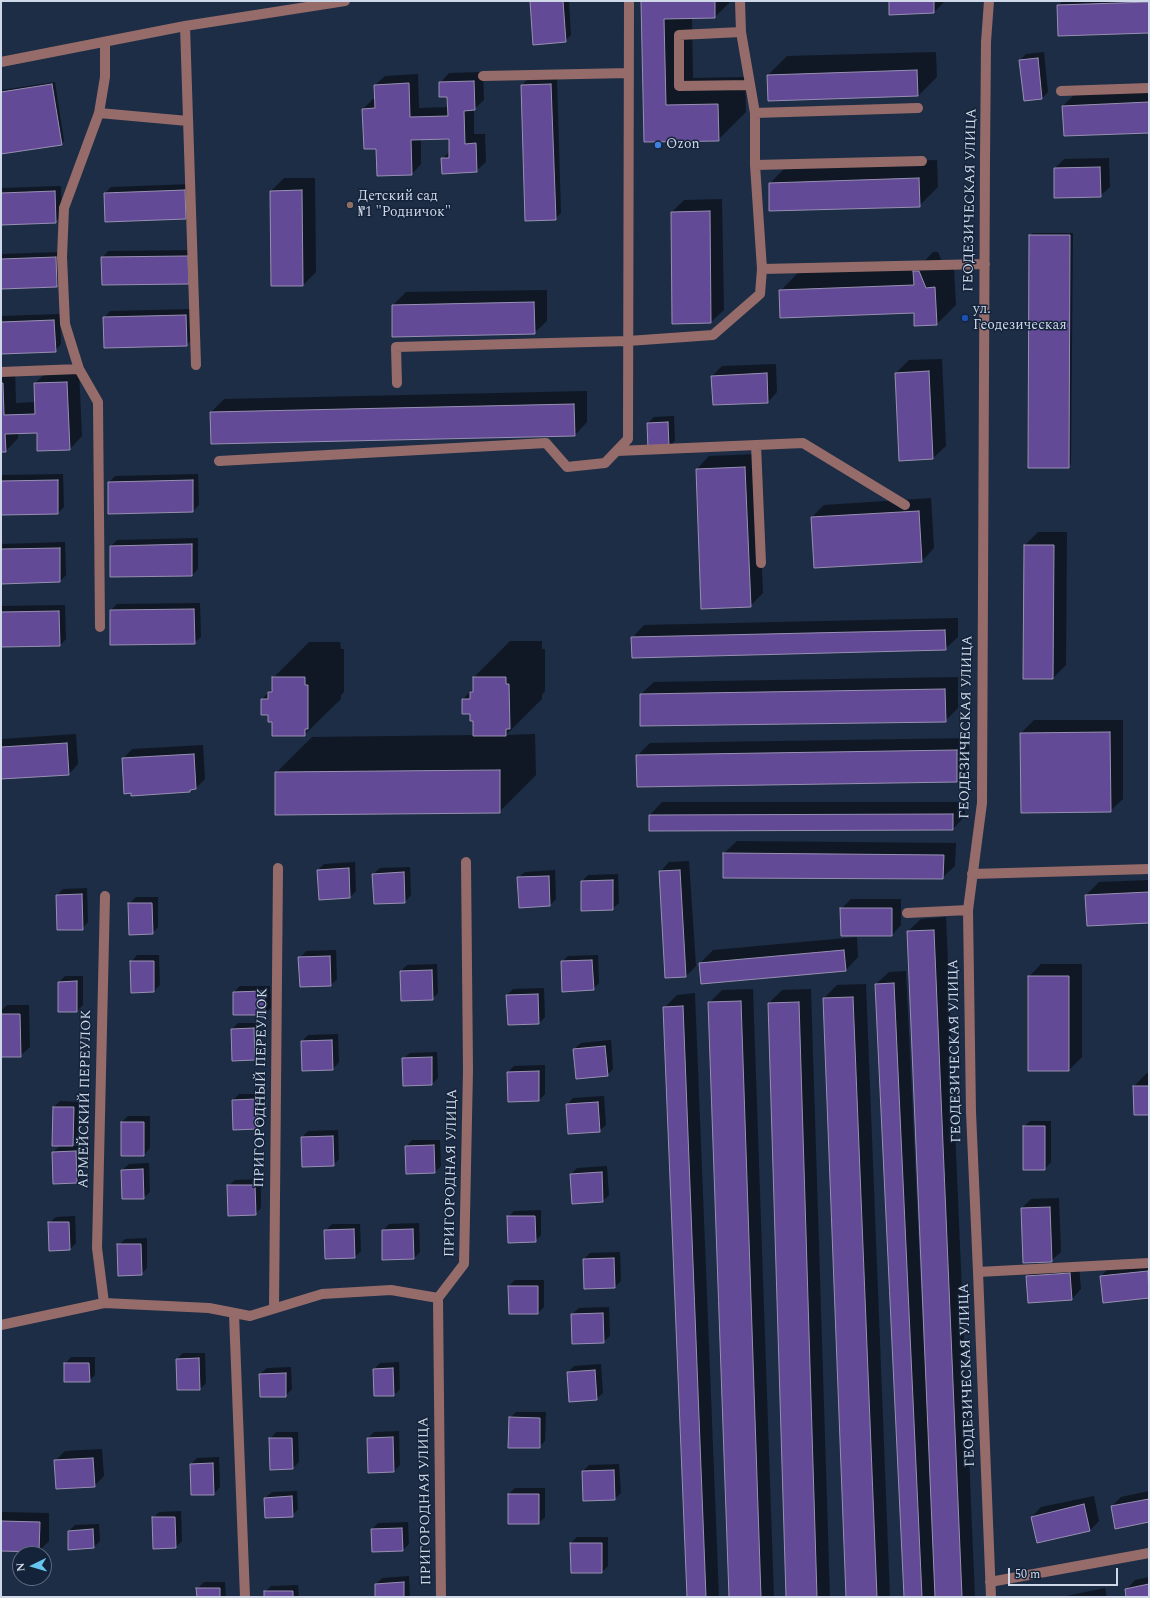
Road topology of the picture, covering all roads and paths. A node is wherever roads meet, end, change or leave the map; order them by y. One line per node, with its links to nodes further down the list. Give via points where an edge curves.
1 (345, 1): 5 (street)
2 (629, 1): 9 (street)
3 (740, 1): 6 (street)
4 (989, 1): 20 (street, ГЕОДЕЗИЧЕСКАЯ УЛИЦА, via 986,42)
5 (185, 26): 7 (street); 17 (street)
6 (741, 32): 11 (street); 11 (street, via 679,35 679,86)
7 (105, 42): 8 (street); 15 (street, via 105,77)
8 (1, 62)
9 (629, 73): 10 (street); 22 (street)
10 (483, 76)
11 (750, 85): 16 (street)
12 (1149, 88): 13 (street)
13 (1061, 91)
14 (918, 108): 16 (street)
15 (99, 113): 17 (street); 24 (street, via 64,208 62,256 65,324)
16 (755, 113): 19 (street)
17 (188, 121): 23 (street)
18 (922, 161): 19 (street)
19 (755, 165): 21 (street)
20 (985, 264): 21 (street); 36 (street, ГЕОДЕЗИЧЕСКАЯ УЛИЦА, via 982,803)
21 (762, 269): 22 (street, via 760,294 712,335)
22 (628, 341): 26 (street, via 396,347); 28 (street, via 628,439)
23 (196, 366)
24 (79, 369): 25 (street); 32 (street, via 98,402)
25 (1, 372)
26 (397, 383)
27 (756, 445): 28 (street); 30 (street, via 803,443); 31 (street)
28 (617, 451): 29 (street, via 605,463 567,467 546,443)
29 (219, 461)
30 (905, 505)
31 (761, 563)
32 (100, 627)
33 (466, 862): 42 (street, ПРИГОРОДНАЯ УЛИЦА, via 468,1070 464,1264)
34 (278, 868): 44 (street, ПРИГОРОДНЫЙ ПЕРЕУЛОК)
35 (1149, 869): 36 (street)
36 (972, 874): 38 (street, ГЕОДЕЗИЧЕСКАЯ УЛИЦА)
37 (105, 896): 43 (street, АРМЕЙСКИЙ ПЕРЕУЛОК, via 97,1248)
38 (968, 910): 39 (street); 41 (street, ГЕОДЕЗИЧЕСКАЯ УЛИЦА, via 971,1112)
39 (907, 913)
40 (1149, 1263): 41 (street)
41 (978, 1272): 48 (street, ГЕОДЕЗИЧЕСКАЯ УЛИЦА)
42 (438, 1298): 44 (street, via 392,1290 322,1294); 50 (street, ПРИГОРОДНАЯ УЛИЦА)
43 (104, 1303): 45 (street, via 209,1308); 46 (street)
44 (274, 1308): 45 (street, via 250,1316)
45 (234, 1314): 49 (street)
46 (1, 1325)
47 (1149, 1553): 48 (street)
48 (990, 1582): 51 (street, ГЕОДЕЗИЧЕСКАЯ УЛИЦА)
49 (245, 1597)
50 (441, 1597)
51 (991, 1597)

